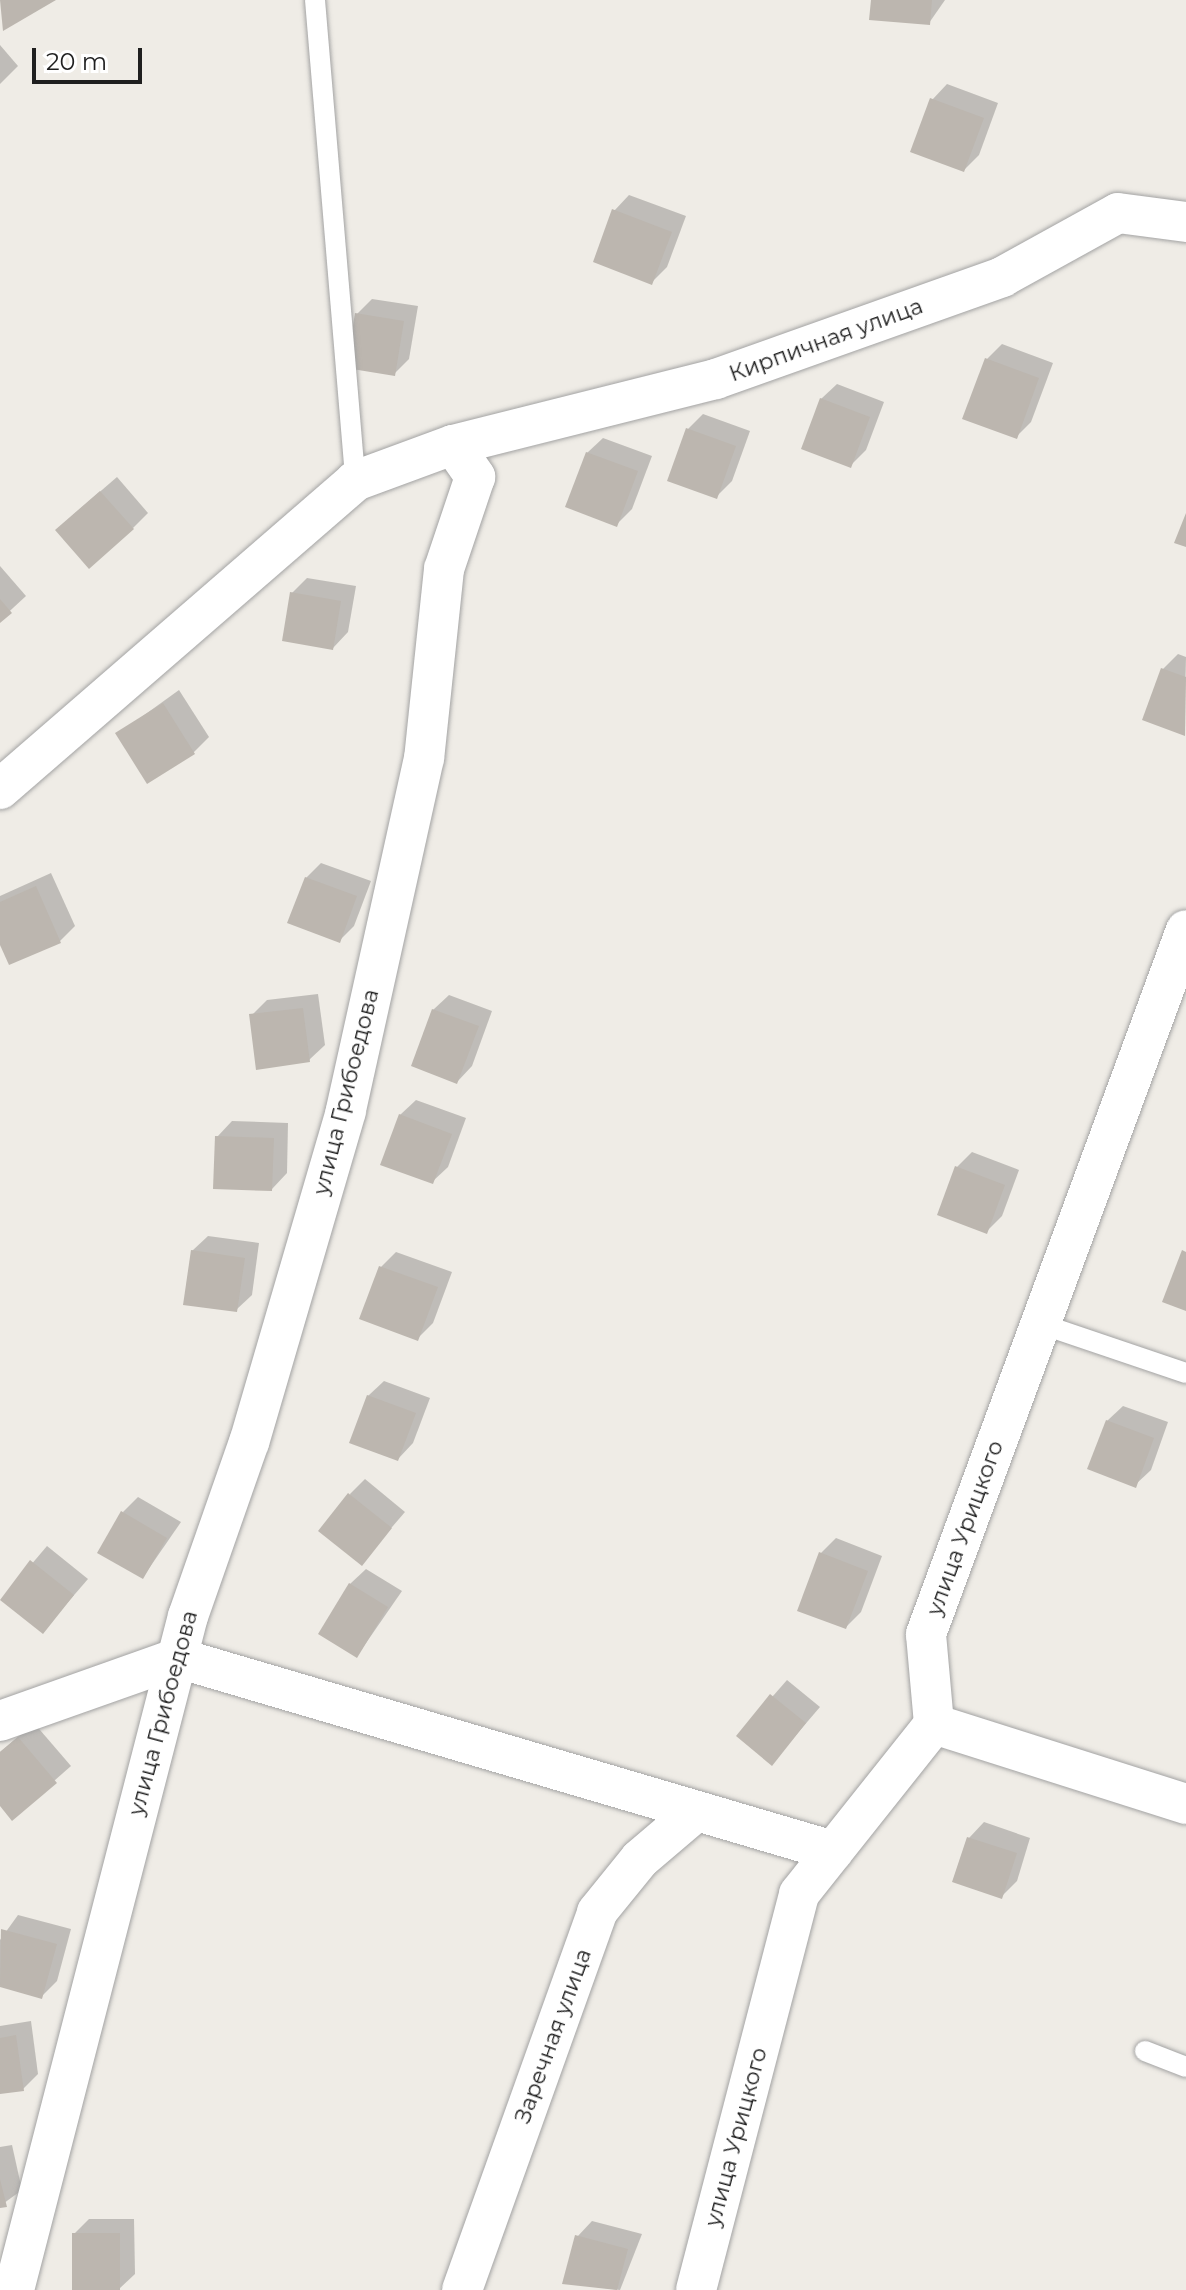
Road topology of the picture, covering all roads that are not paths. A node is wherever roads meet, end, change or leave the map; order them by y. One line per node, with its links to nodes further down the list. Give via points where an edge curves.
1 (315, 0): 4 (lane)
2 (1186, 222): 3 (street, Кирпичная улица, via 1118,213 1002,277 716,379)
3 (453, 445): 4 (street); 9 (street, улица Грибоедова, via 475,477 444,569 424,758 346,1111)
4 (355, 481): 5 (street)
5 (0, 789)
6 (1186, 930): 7 (street, улица Урицкого)
7 (1041, 1324): 8 (lane); 11 (street, улица Урицкого, via 926,1634)
8 (1186, 1373)
9 (178, 1658): 10 (street); 13 (street); 17 (street, улица Грибоедова, via 27,2218)
10 (0, 1721)
11 (934, 1724): 12 (street); 14 (street, улица Урицкого)
12 (1186, 1804)
13 (694, 1813): 14 (street); 18 (street, Заречная улица, via 640,1859 597,1912)
14 (833, 1851): 19 (street, улица Урицкого, via 799,1894)
15 (1145, 2051): 16 (lane)
16 (1186, 2067)
17 (14, 2290)
18 (462, 2290)
19 (696, 2290)

